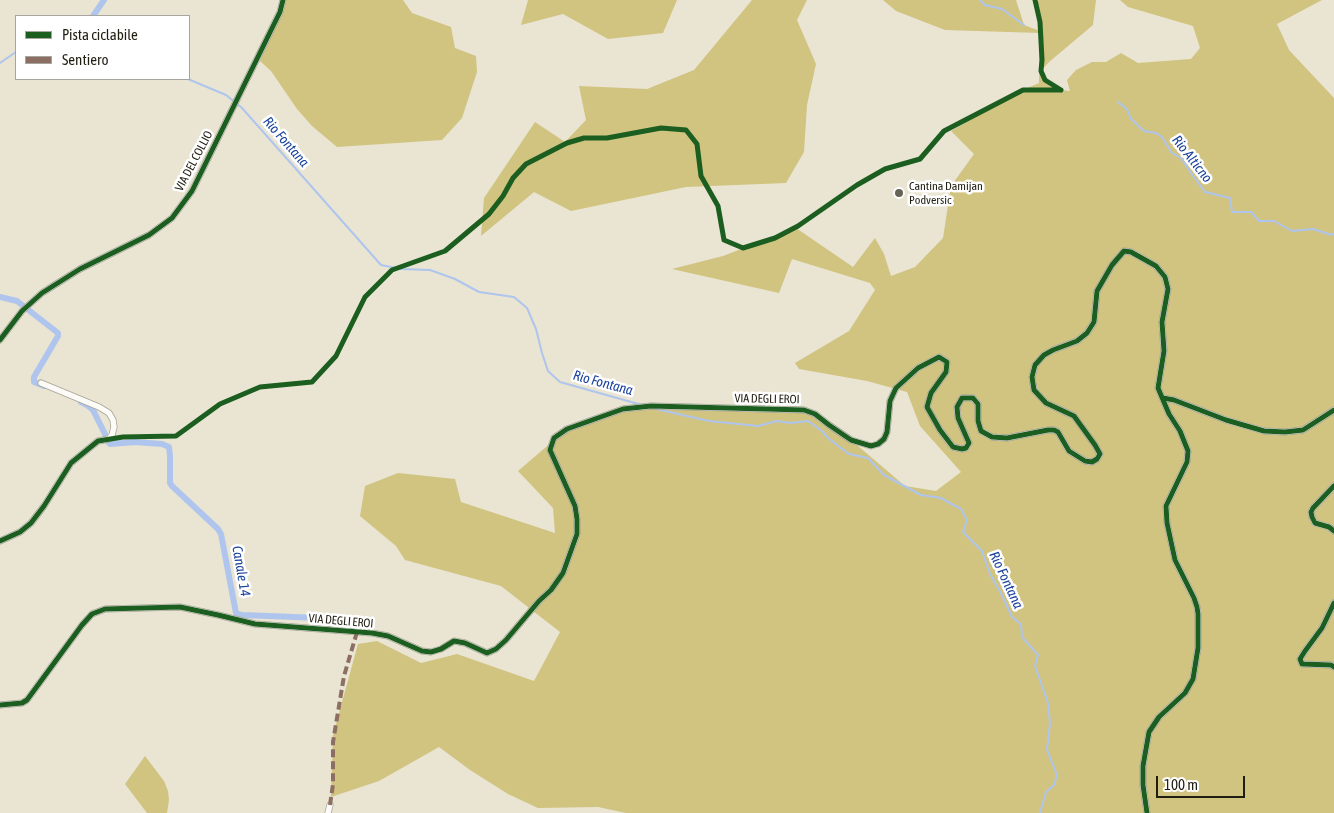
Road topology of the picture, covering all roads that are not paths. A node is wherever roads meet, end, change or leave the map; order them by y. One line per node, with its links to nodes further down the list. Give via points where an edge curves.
1 (283, 0): 2 (street, VIA DEL COLLIO, via 192,191 172,218 149,235 80,269 42,293 22,311)
2 (0, 340)
3 (41, 382): 8 (street, via 109,413 114,427 112,435 110,439 98,441 71,463 31,523 20,532)
4 (1163, 398): 5 (street, via 1264,431 1302,430); 11 (street, VIA DEGLI EROI, via 1158,388 1164,350 1162,322 1168,289 1165,277 1156,266 1124,251 1097,291 1094,322 1087,333 1077,341 1044,354 1035,365 1032,377 1034,390 1046,403 1074,416 1100,454 1092,462 1069,451 1054,430 1007,438 992,437 981,431 978,404 973,398 962,398 957,407 958,418 970,442 966,448 953,447 927,407 931,393 946,372 947,362 940,357 918,368 896,388 890,401 884,439 871,446 851,440 815,414 804,410 651,406 623,409 567,429 554,438 550,450 574,506 577,534 564,573 496,649 487,653 466,643 454,642 431,652 422,651 388,636 254,624 180,607 105,609 87,619 27,700); 14 (street, via 1188,451 1187,462 1166,506 1175,560 1197,607 1198,648 1193,679 1185,693 1159,717 1149,732 1143,766)
5 (1334, 410)
6 (1334, 486): 7 (street, via 1311,512 1315,523)
7 (1334, 531)
8 (0, 540)
9 (1334, 604): 10 (street, via 1300,659 1302,664)
10 (1334, 667)
11 (0, 705)
12 (330, 805): 13 (street)
13 (328, 813)
14 (1147, 813)

